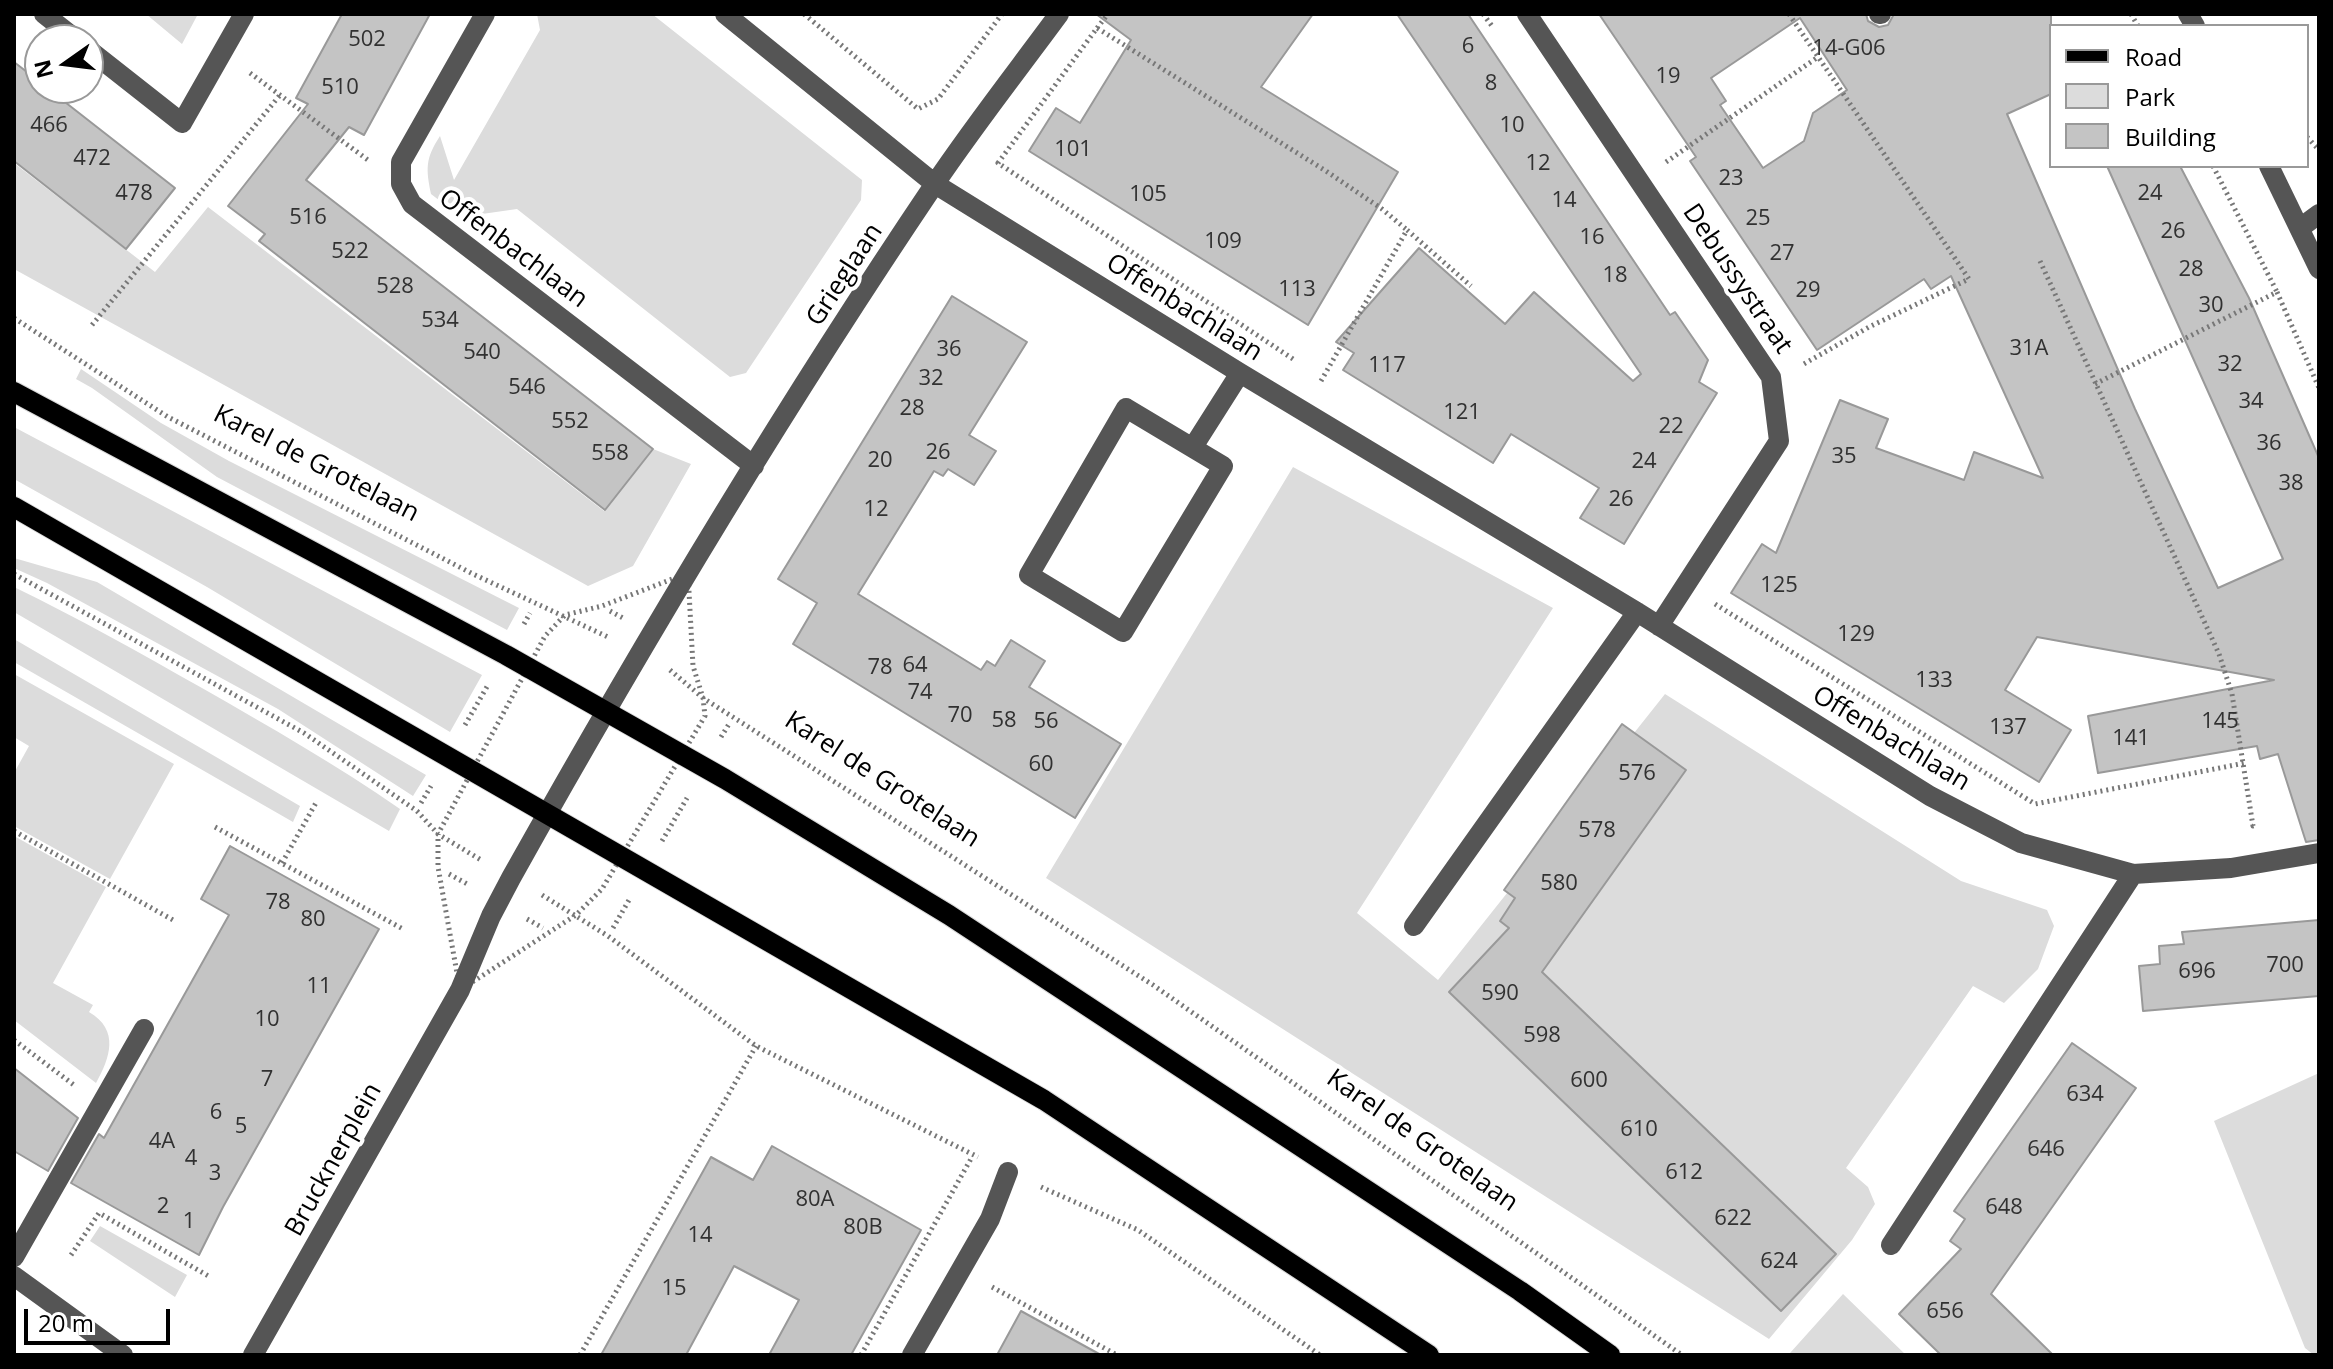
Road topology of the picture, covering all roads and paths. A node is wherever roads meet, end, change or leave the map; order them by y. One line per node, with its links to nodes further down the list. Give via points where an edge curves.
1 (244, 14): 13 (street)
2 (485, 14): 20 (street, via 401,162)
3 (725, 14): 21 (street, Offenbachlaan)
4 (804, 14): 5 (path, via 918,109 938,99)
5 (1002, 14)
6 (1059, 14): 21 (street, Grieglaan)
7 (1108, 14): 12 (path)
8 (1483, 14): 11 (path)
9 (1527, 14): 19 (street, Debussystraat)
10 (1789, 14): 14 (path)
11 (1492, 27)
12 (1097, 28): 24 (path, via 1326,171); 31 (path, via 998,163)
13 (222, 53): 15 (street, via 182,123); 16 (path)
14 (1818, 57): 19 (path); 33 (path, via 1969,279)
15 (104, 62)
16 (280, 95): 20 (path); 30 (path)
17 (2214, 168): 28 (path)
18 (2270, 168): 23 (street)
19 (1639, 181): 33 (street, Debussystraat)
20 (401, 184): 41 (street, Offenbachlaan, via 412,204)
21 (935, 184): 32 (street, Offenbachlaan); 41 (street, Grieglaan)
22 (2319, 214): 23 (street)
23 (2300, 228): 26 (street)
24 (1407, 230): 27 (path); 34 (path)
25 (2040, 261): 35 (path)
26 (2319, 269)
27 (1471, 286)
28 (2277, 292): 35 (path); 37 (path)
29 (14, 318): 47 (path, Karel de Grotelaan, via 168,417 473,574)
30 (92, 325)
31 (1296, 362)
32 (1240, 373): 39 (street, Offenbachlaan); 40 (street)
33 (1771, 377): 45 (street, Debussystraat, via 1779,441)
34 (1322, 379): 36 (path); 39 (path)
35 (2095, 384): 56 (path, via 2219,654)
36 (1335, 387)
37 (2319, 388)
38 (14, 392): 50 (main road)
39 (1303, 412): 46 (street, Offenbachlaan)
40 (1193, 447): 40 (street, via 1126,408 1029,575 1123,632 1223,466)
41 (754, 466): 43 (street, Grieglaan)
42 (14, 507): 57 (main road)
43 (688, 573): 47 (path); 49 (street, Grieglaan)
44 (14, 574): 66 (path, via 304,733 417,811)
45 (1686, 585): 48 (street, Debussystraat); 56 (path, via 2035,804)
46 (1637, 612): 48 (street, Offenbachlaan); 78 (street)
47 (565, 615): 49 (path, Karel de Grotelaan); 50 (path, via 545,636)
48 (1659, 626): 72 (street, Offenbachlaan, via 1930,796 2021,843)
49 (641, 654): 52 (path, Karel de Grotelaan); 53 (street, Grieglaan)
50 (528, 667): 53 (main road); 57 (path)
51 (492, 680): 54 (path)
52 (703, 698): 55 (path, via 705,716); 103 (path, Karel de Grotelaan, via 1153,985)
53 (607, 712): 55 (main road); 62 (street, Grieglaan)
54 (461, 733)
55 (682, 755): 69 (path); 102 (main road, via 949,915)
56 (2245, 763): 63 (path, via 2253,826)
57 (471, 772): 62 (main road); 66 (path)
58 (435, 780): 61 (path)
59 (692, 790): 67 (path)
60 (317, 801): 70 (path)
61 (421, 803)
62 (546, 814): 69 (main road); 73 (street, Brucknerplein)
63 (2266, 824)
64 (215, 827): 70 (path)
65 (14, 831): 77 (path)
66 (438, 834): 73 (path); 81 (path, via 438,867)
67 (659, 847)
68 (2319, 853): 72 (street, Offenbachlaan, via 2231,868)
69 (621, 857): 76 (path, via 602,889); 101 (main road, via 1044,1100)
70 (282, 863): 80 (path)
71 (449, 874): 74 (path)
72 (2133, 874): 88 (street)
73 (511, 878): 76 (path); 81 (street, Brucknerplein)
74 (475, 888)
75 (632, 895): 79 (path)
76 (576, 915): 81 (path); 84 (path)
77 (173, 920)
78 (1414, 926)
79 (613, 928)
80 (403, 929)
81 (460, 990): 95 (street, Brucknerplein)
82 (144, 1029): 90 (street)
83 (14, 1040): 85 (path)
84 (756, 1046): 86 (path); 96 (path)
85 (85, 1093)
86 (974, 1155): 87 (path); 97 (path)
87 (1008, 1172): 91 (street, via 990,1219); 100 (path, via 1138,1230)
88 (1891, 1245)
89 (71, 1255): 93 (path, via 99,1213)
90 (14, 1257)
91 (961, 1270): 98 (street); 99 (path)
92 (14, 1276): 94 (street)
93 (210, 1277)
94 (123, 1355)
95 (253, 1355)
96 (580, 1355)
97 (861, 1355)
98 (912, 1355)
99 (1117, 1355)
100 (1320, 1355)
101 (1429, 1355)
102 (1610, 1355)
103 (1682, 1355)

